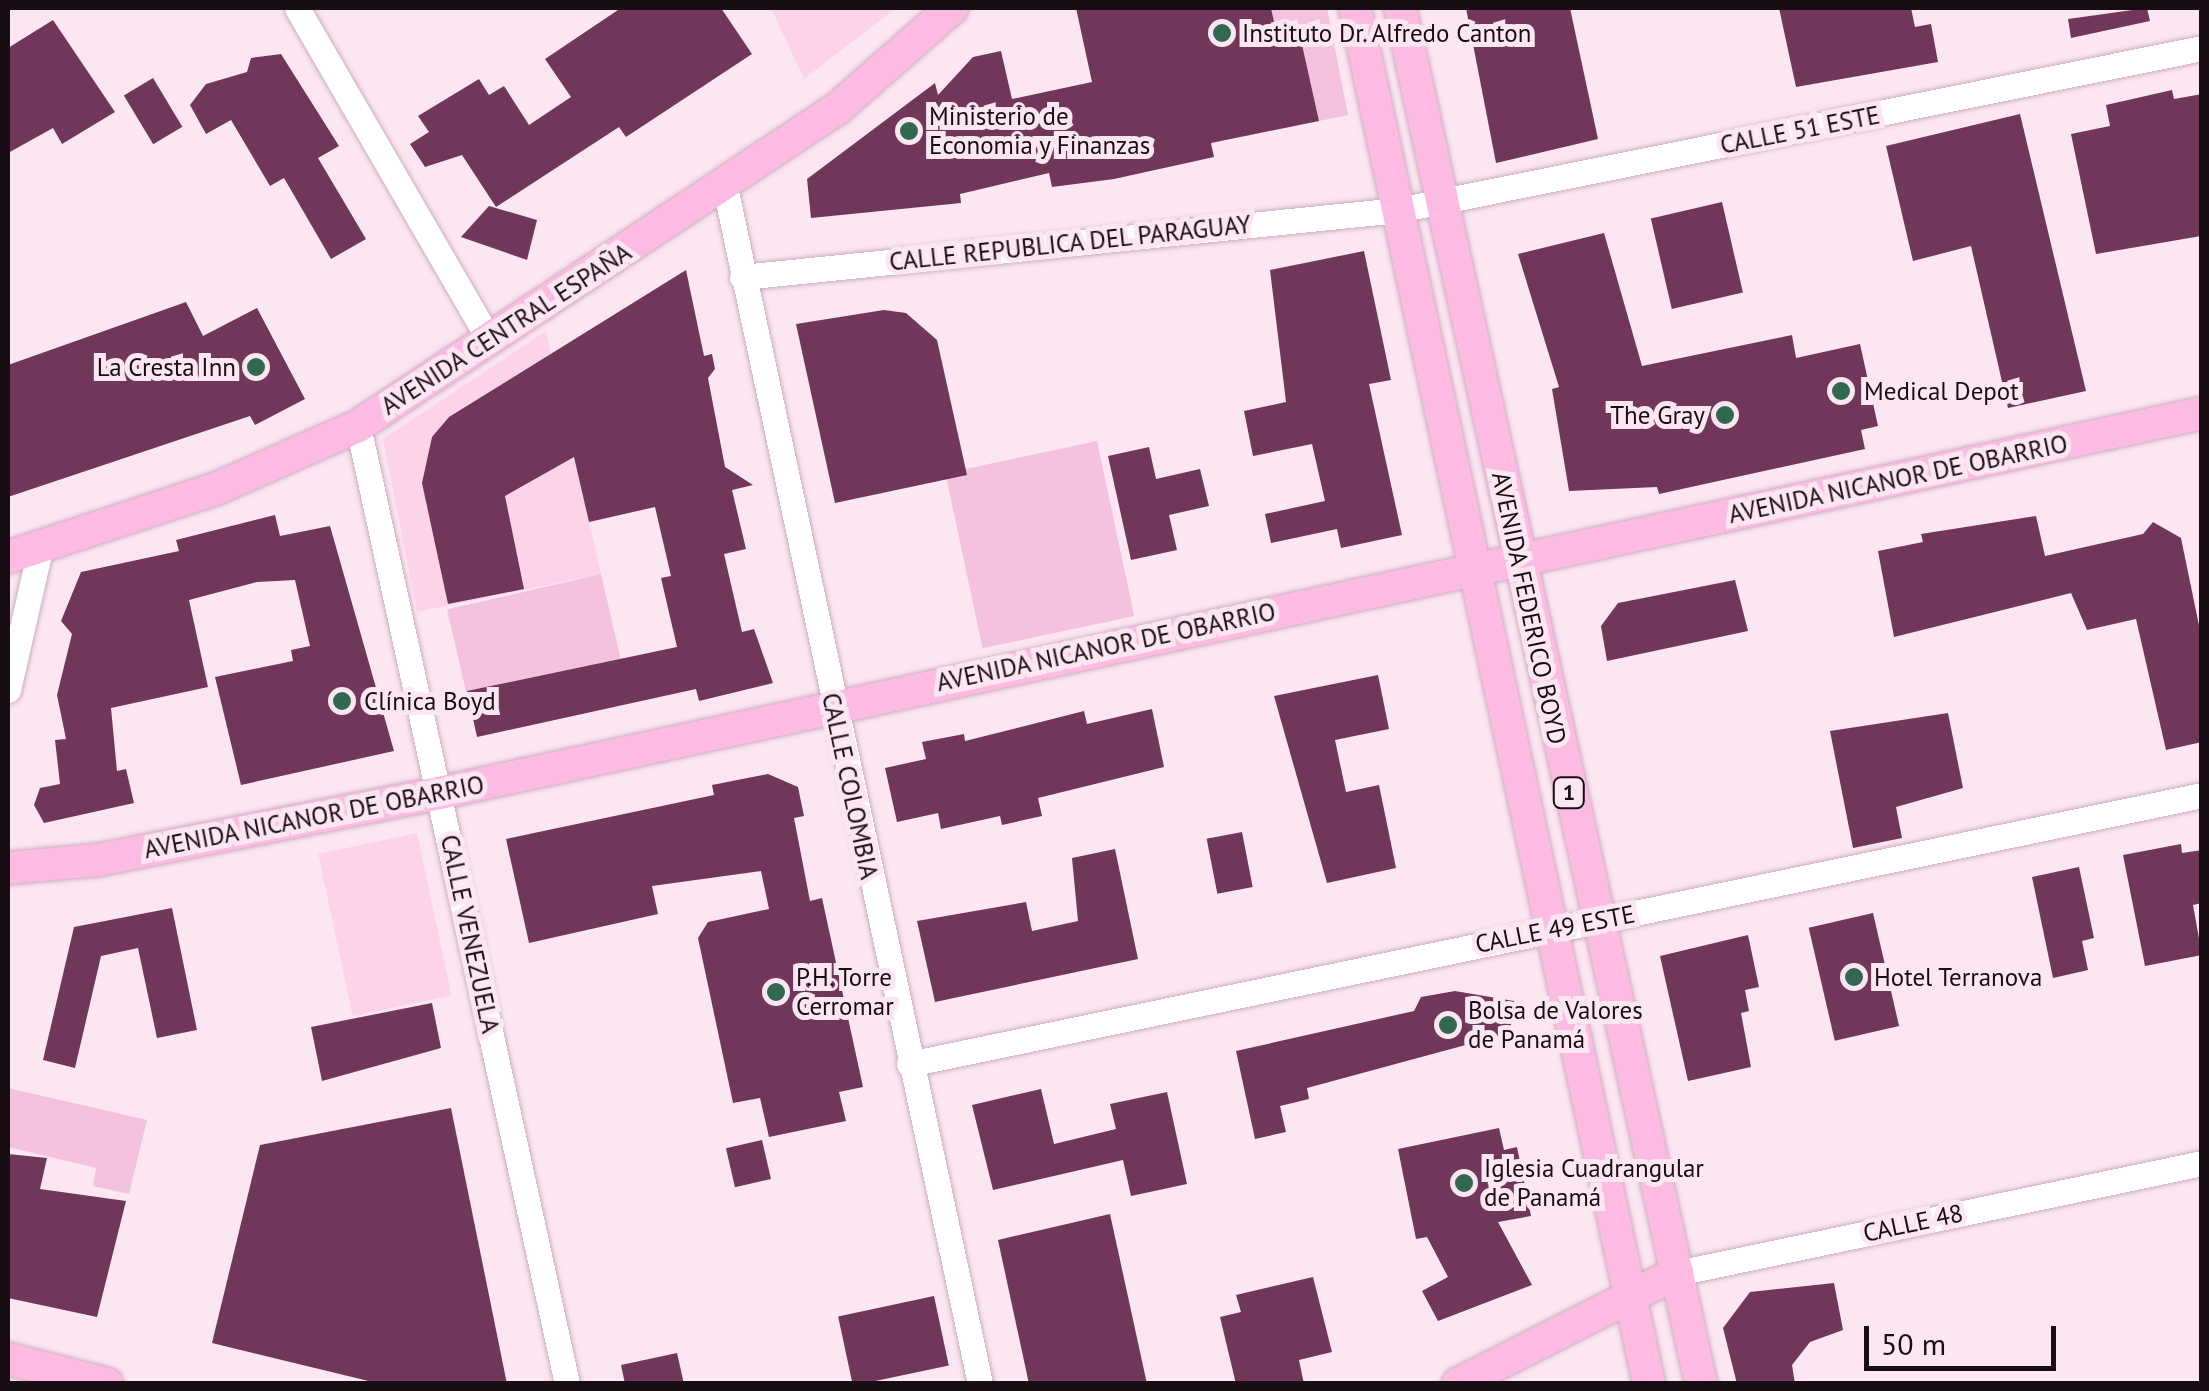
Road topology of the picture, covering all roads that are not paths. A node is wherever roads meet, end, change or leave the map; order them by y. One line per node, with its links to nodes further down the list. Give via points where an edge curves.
1 (297, 8): 10 (street)
2 (952, 8): 6 (main road, AVENIDA CENTRAL ESPAÑA, via 838,108)
3 (1354, 8): 8 (main road, AVENIDA FEDERICO BOYD / 1)
4 (1400, 8): 7 (main road, AVENIDA FEDERICO BOYD / 1)
5 (2202, 48): 7 (street, CALLE 51 ESTE)
6 (726, 187): 9 (street, CALLE COLOMBIA); 10 (main road, AVENIDA CENTRAL ESPAÑA)
7 (1443, 202): 8 (street, CALLE 51 ESTE); 15 (main road, AVENIDA FEDERICO BOYD / 1)
8 (1398, 210): 9 (street, CALLE REPUBLICA DEL PARAGUAY); 16 (main road, AVENIDA FEDERICO BOYD / 1)
9 (742, 278): 18 (street, CALLE COLOMBIA)
10 (489, 339): 12 (main road, AVENIDA CENTRAL ESPAÑA)
11 (2200, 418): 15 (main road, AVENIDA NICANOR DE OBARRIO)
12 (358, 426): 13 (main road, AVENIDA CENTRAL ESPAÑA, via 218,488); 19 (street, CALLE VENEZUELA)
13 (41, 546): 14 (main road, AVENIDA CENTRAL ESPAÑA); 17 (street)
14 (8, 557)
15 (1518, 561): 16 (main road, AVENIDA NICANOR DE OBARRIO); 22 (main road, AVENIDA FEDERICO BOYD / 1)
16 (1475, 569): 18 (main road, AVENIDA NICANOR DE OBARRIO); 23 (main road, AVENIDA FEDERICO BOYD / 1)
17 (8, 690)
18 (832, 705): 19 (main road, AVENIDA NICANOR DE OBARRIO); 24 (street, CALLE COLOMBIA)
19 (439, 794): 21 (main road, AVENIDA NICANOR DE OBARRIO); 30 (street, CALLE VENEZUELA)
20 (2202, 795): 22 (street, CALLE 49 ESTE)
21 (8, 868)
22 (1597, 922): 23 (street, CALLE 49 ESTE); 26 (main road, AVENIDA FEDERICO BOYD / 1)
23 (1550, 930): 24 (street, CALLE 49 ESTE); 27 (main road, AVENIDA FEDERICO BOYD / 1)
24 (909, 1064): 31 (street, CALLE COLOMBIA)
25 (2202, 1163): 26 (street, CALLE 48)
26 (1677, 1272): 27 (main road, CALLE 48); 34 (main road, AVENIDA FEDERICO BOYD / 1)
27 (1630, 1296): 32 (main road, CALLE 48); 33 (main road, AVENIDA FEDERICO BOYD / 1)
28 (8, 1359): 29 (main road)
29 (108, 1384)
30 (567, 1384)
31 (980, 1384)
32 (1458, 1384)
33 (1649, 1384)
34 (1701, 1384)

